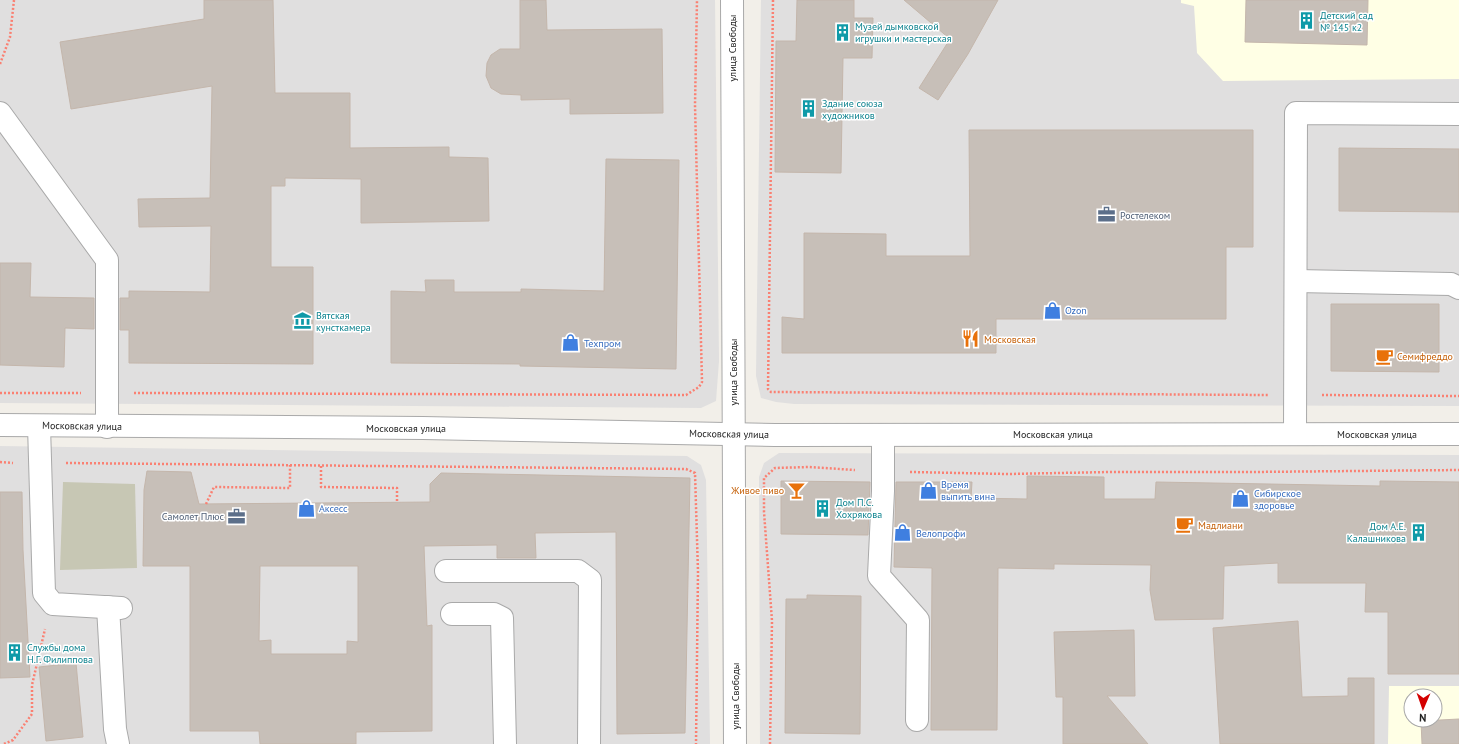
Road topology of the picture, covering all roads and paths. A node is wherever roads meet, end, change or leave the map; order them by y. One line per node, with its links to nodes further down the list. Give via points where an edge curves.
1 (14, 0): 5 (path, via 10,37)
2 (697, 0): 11 (path, via 695,106 702,382 699,387 686,395)
3 (732, 0): 18 (street, улица Свободы)
4 (773, 0): 12 (path, via 768,389 771,392)
5 (0, 64)
6 (0, 113): 11 (street, via 107,260)
7 (1459, 114): 8 (street, via 1296,113)
8 (1296, 282): 9 (street, via 1451,284); 12 (street)
9 (1459, 288)
10 (0, 393): 11 (path)
11 (106, 393): 16 (street)
12 (1296, 395): 13 (path); 17 (street)
13 (1459, 396)
14 (0, 425): 15 (street, Московская улица)
15 (39, 426): 16 (street, Московская улица); 22 (street)
16 (107, 427): 18 (street, Московская улица, via 423,428)
17 (1295, 433): 19 (street, Московская улица); 20 (street, Московская улица)
18 (733, 434): 20 (street, Московская улица); 38 (street, улица Свободы)
19 (1459, 434)
20 (883, 435): 26 (street)
21 (0, 462): 22 (path)
22 (40, 463): 23 (path); 30 (street, via 44,593)
23 (290, 466): 24 (path); 28 (path, via 290,488 214,487)
24 (321, 466): 27 (path, via 321,487 397,488); 37 (path, via 686,468 695,473 698,572)
25 (1459, 470): 26 (path, via 1008,474)
26 (883, 471): 32 (street, via 879,576 918,620); 39 (path, via 775,468 764,478 772,621)
27 (396, 502)
28 (206, 504)
29 (446, 571): 36 (street, via 578,571 590,580)
30 (53, 604): 33 (path, via 32,685 32,714 13,740); 34 (street, via 115,608 115,729)
31 (452, 614): 35 (street, via 494,614 502,618)
32 (917, 720)
33 (4, 744)
34 (118, 744)
35 (505, 744)
36 (589, 744)
37 (696, 744)
38 (735, 744)
39 (770, 744)

